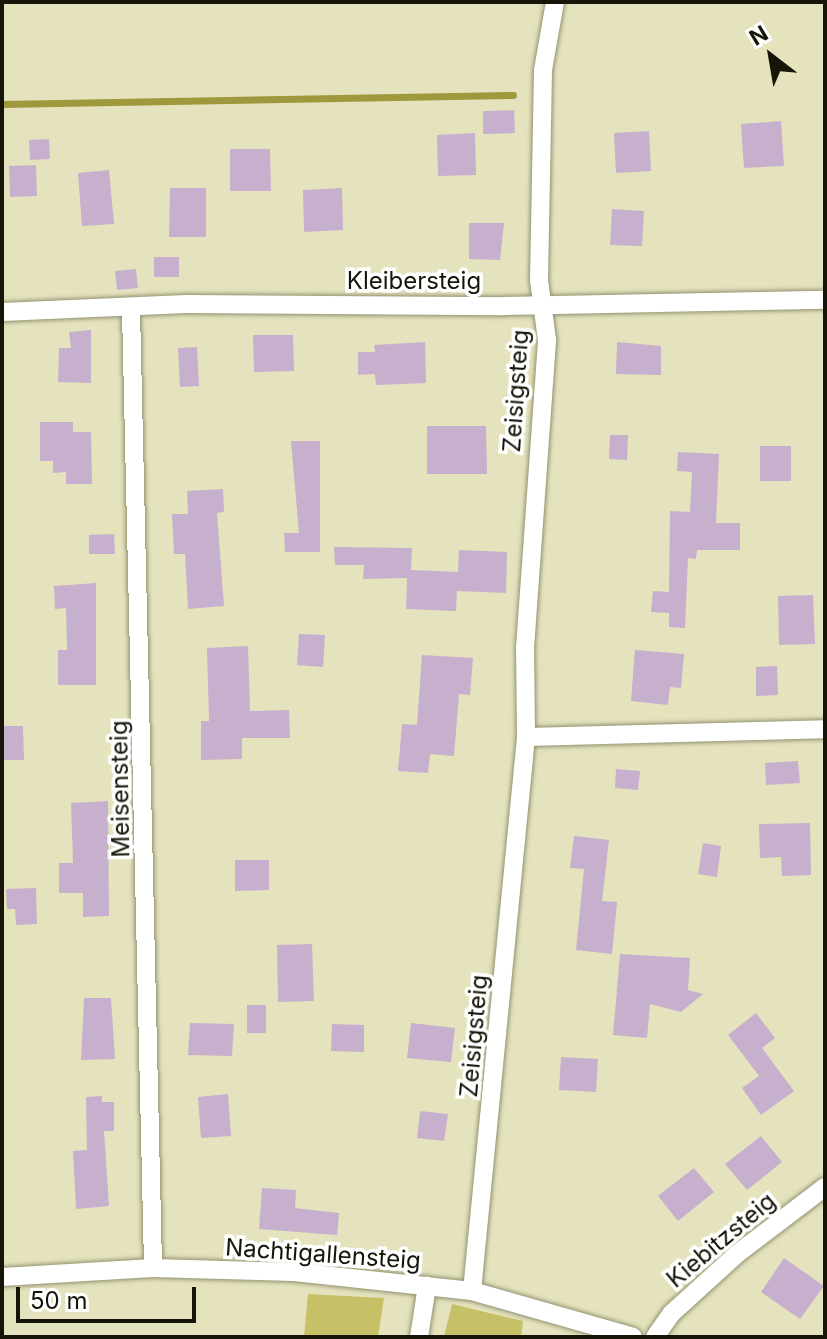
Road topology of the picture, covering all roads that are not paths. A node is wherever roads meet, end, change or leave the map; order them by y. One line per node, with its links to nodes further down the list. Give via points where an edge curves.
1 (555, 2): 3 (street, Zeisigsteig, via 543,70)
2 (825, 300): 3 (street, Kleibersteig)
3 (543, 306): 4 (street, Kleibersteig, via 186,304); 7 (street, Zeisigsteig, via 547,340 525,648)
4 (131, 310): 5 (street, Kleibersteig); 9 (street, Meisensteig)
5 (2, 312)
6 (825, 729): 7 (street)
7 (526, 737): 12 (street, Zeisigsteig)
8 (825, 1187): 15 (street, Kiebitzsteig, via 737,1254 672,1313)
9 (153, 1268): 10 (street, Nachtigallensteig); 11 (street, Nachtigallensteig, via 294,1272)
10 (2, 1277)
11 (427, 1286): 12 (street, Nachtigallensteig); 13 (street)
12 (472, 1291): 14 (street, Nachtigallensteig)
13 (419, 1337)
14 (633, 1337)
15 (655, 1337)

